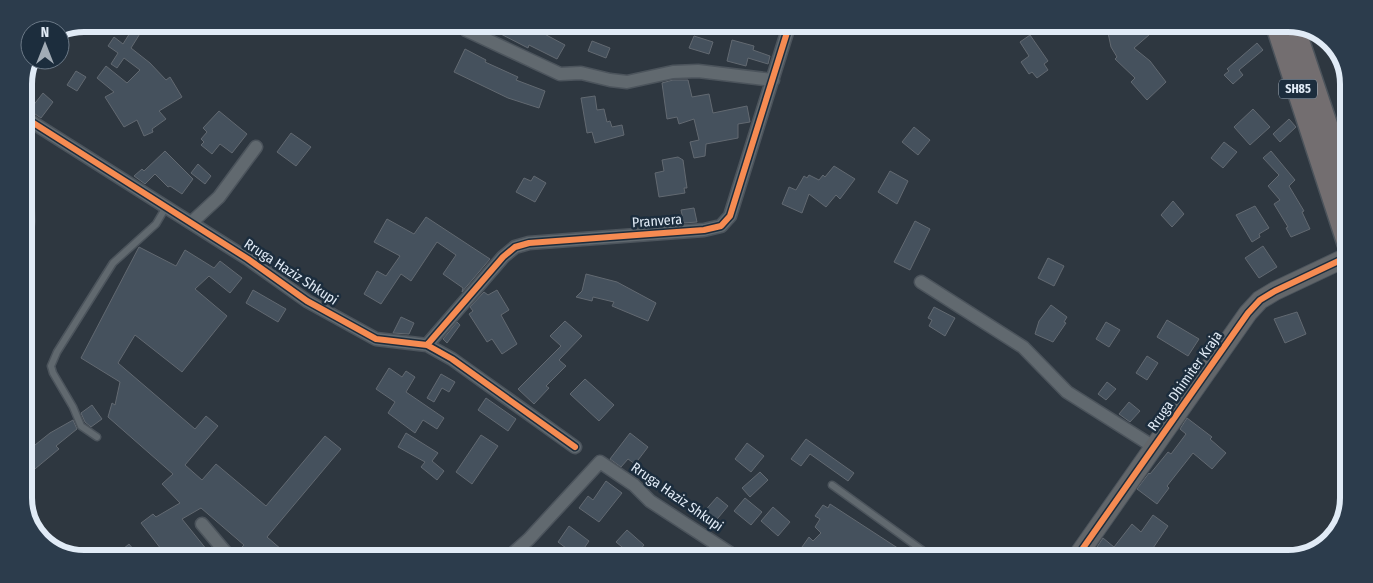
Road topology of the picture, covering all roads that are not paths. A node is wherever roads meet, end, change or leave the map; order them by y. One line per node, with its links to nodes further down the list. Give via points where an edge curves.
1 (470, 32): 5 (street, via 560,74 627,82 673,72 698,71)
2 (787, 32): 5 (street, Pranvera)
3 (1279, 32): 10 (highway, SH85)
4 (1296, 33): 8 (highway, SH85)
5 (773, 80): 14 (street, Pranvera, via 730,216 721,226 529,243 515,248 503,257)
6 (33, 123): 9 (street, Rruga Haziz Shkupi)
7 (256, 147): 11 (street, via 219,197)
8 (1340, 166)
9 (166, 207): 11 (street, Rruga Haziz Shkupi); 15 (lane, via 156,224 112,263 51,366 81,426)
10 (1340, 218)
11 (191, 223): 14 (street, Rruga Haziz Shkupi, via 307,301 376,339)
12 (1340, 260): 17 (street, Rruga Dhimiter Kraja, via 1260,300)
13 (921, 282): 17 (street, via 1023,347 1067,392)
14 (427, 346): 16 (street, Rruga Haziz Shkupi, via 452,359)
15 (97, 437)
16 (575, 447)
17 (1154, 447): 24 (street, Rruga Dhimiter Kraja)
18 (832, 486): 23 (lane)
19 (202, 524): 20 (street)
20 (224, 550)
21 (517, 550): 22 (street, Rruga Haziz Shkupi, via 600,462 650,501)
22 (725, 550)
23 (922, 550)
24 (1082, 550)

